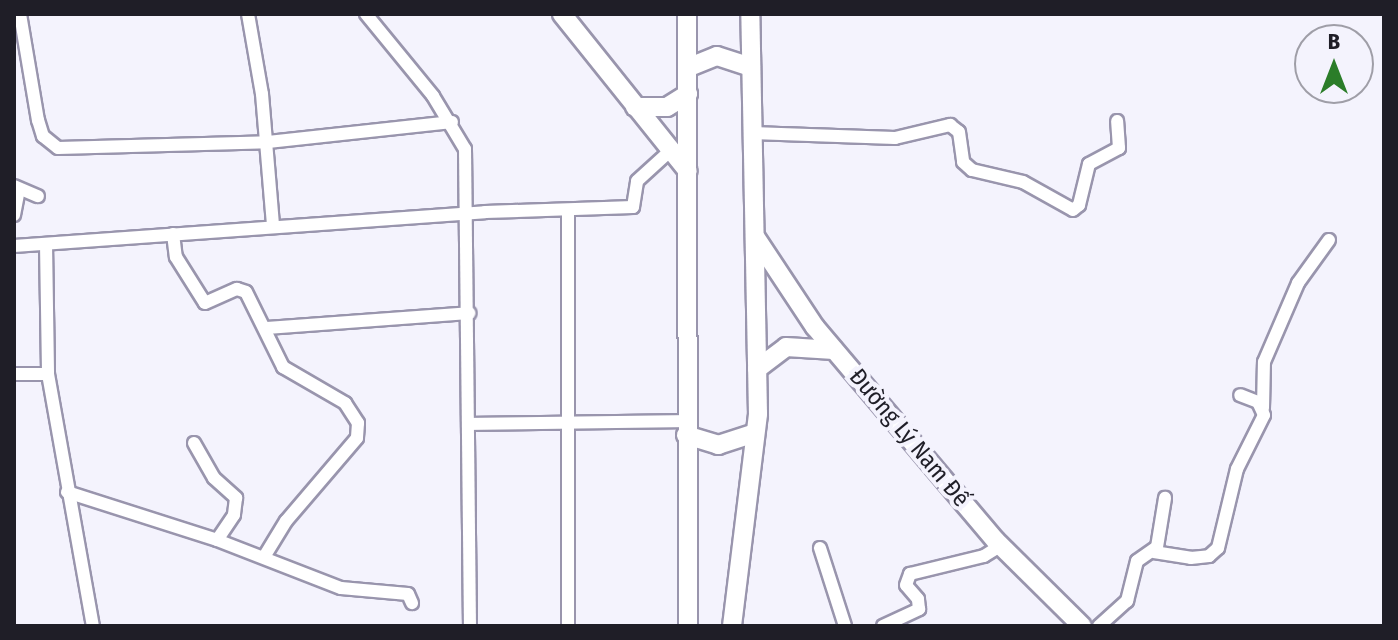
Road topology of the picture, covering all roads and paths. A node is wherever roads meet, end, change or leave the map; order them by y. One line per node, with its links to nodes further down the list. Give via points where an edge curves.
1 (20, 14): 14 (street, via 38,120 43,136 58,148)
2 (248, 14): 14 (street)
3 (366, 14): 12 (street)
4 (562, 14): 10 (street)
5 (687, 14): 8 (street)
6 (750, 14): 7 (street)
7 (751, 67): 8 (street, via 717,56); 13 (street)
8 (687, 68): 9 (street)
9 (688, 94): 10 (street, via 667,107); 16 (street)
10 (635, 107): 15 (street)
11 (1117, 121): 13 (street, via 1119,148 1089,164 1073,210 1023,182 972,170 963,162 959,132 950,125 895,138)
12 (452, 122): 14 (street); 19 (street, via 465,149)
13 (752, 133): 24 (street)
14 (268, 142): 22 (street)
15 (672, 149): 16 (street); 20 (street, via 637,181 633,207)
16 (688, 171): 38 (street)
17 (17, 188): 18 (street); 21 (street)
18 (38, 196)
19 (468, 213): 20 (street); 22 (street); 28 (street)
20 (568, 213): 36 (street)
21 (14, 215)
22 (273, 226): 23 (street)
23 (173, 234): 26 (street); 29 (street, via 176,257 205,303 242,289)
24 (754, 236): 30 (street, Đường Lý Nam Đế); 31 (street)
25 (1329, 240): 35 (street, via 1298,283 1264,362)
26 (46, 244): 27 (street); 33 (street)
27 (14, 246)
28 (469, 313): 29 (street); 37 (street)
29 (266, 328): 47 (street, via 283,367 345,403 358,423 357,438 286,521)
30 (834, 350): 31 (street, via 786,347); 44 (street, Đường Lý Nam Đế)
31 (757, 369): 39 (street)
32 (14, 374): 33 (street)
33 (48, 374): 41 (street)
34 (1240, 395): 35 (street)
35 (1263, 408): 46 (street, via 1259,429 1237,469 1218,548 1209,556 1191,558)
36 (567, 423): 37 (street); 38 (street); 51 (street)
37 (471, 424): 50 (street)
38 (686, 428): 39 (street, via 718,445); 52 (street)
39 (755, 433): 53 (street)
40 (194, 443): 43 (street, via 214,478 236,498 234,515)
41 (67, 492): 43 (street); 49 (street)
42 (1165, 498): 46 (street)
43 (217, 540): 47 (street)
44 (1000, 546): 55 (street, via 984,556 910,574 906,585 919,609); 56 (street, Đường Lý Nam Đế)
45 (820, 548): 54 (street)
46 (1154, 552): 57 (street, via 1137,561 1127,601)
47 (264, 557): 48 (street, via 341,588 408,594)
48 (412, 603)
49 (93, 626)
50 (470, 626)
51 (568, 626)
52 (688, 626)
53 (732, 626)
54 (845, 626)
55 (883, 626)
56 (1082, 626)
57 (1099, 626)

